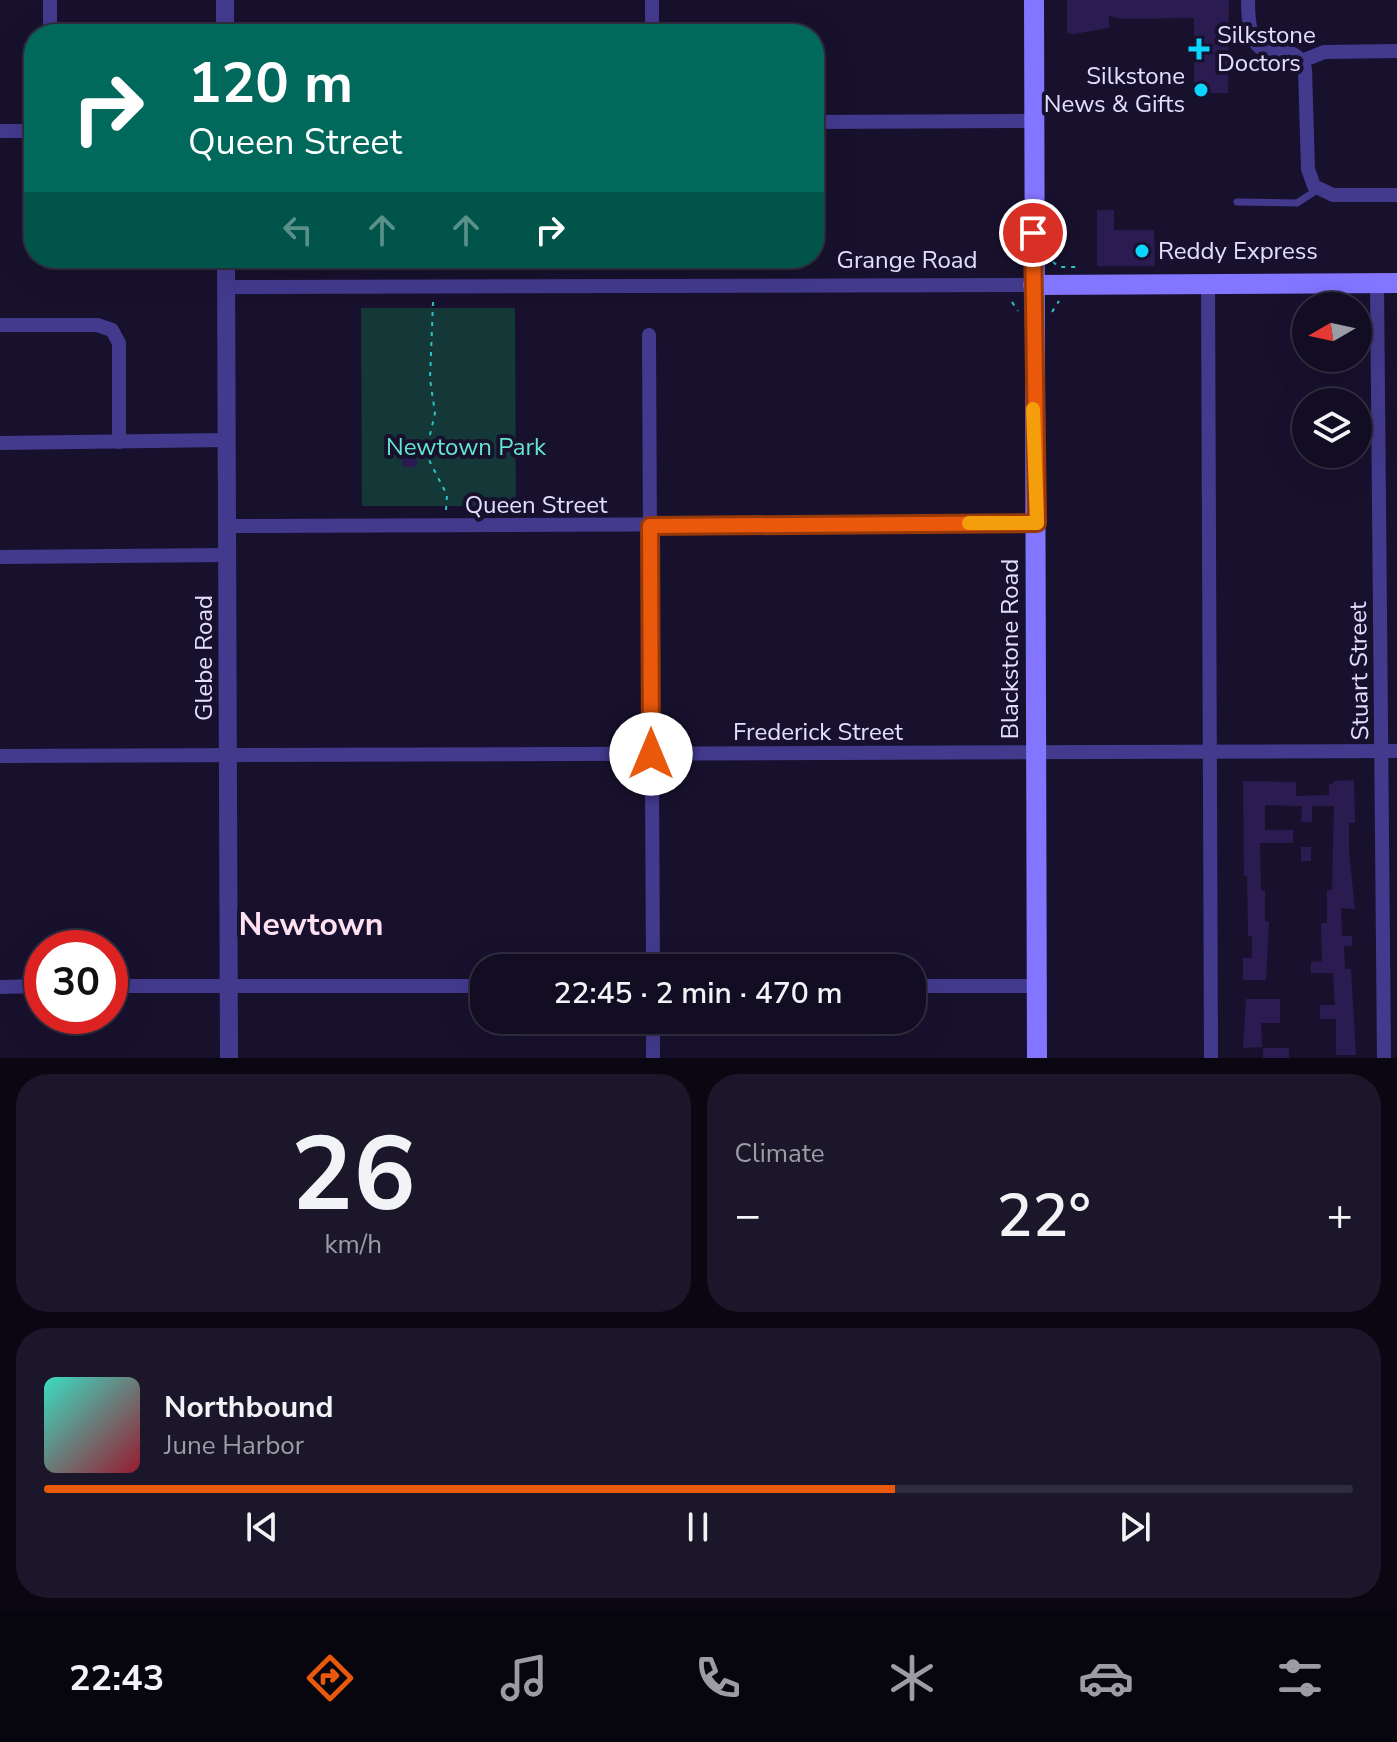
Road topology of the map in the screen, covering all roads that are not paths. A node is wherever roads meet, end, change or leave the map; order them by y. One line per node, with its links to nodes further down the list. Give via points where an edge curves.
1 (50, 0): 6 (street)
2 (225, 0): 7 (street)
3 (652, 0): 8 (street)
4 (1034, 0): 11 (main road, Blackstone Road)
5 (1248, 0): 10 (street, via 1248,31 1256,44)
6 (50, 24)
7 (225, 24)
8 (652, 24)
9 (1397, 51): 10 (street, via 1324,52)
10 (1302, 61): 15 (street, via 1308,77 1309,175)
11 (1034, 121): 12 (street); 21 (main road, Blackstone Road)
12 (824, 122)
13 (0, 131): 14 (street)
14 (24, 131)
15 (1317, 190): 16 (street); 17 (lane, via 1297,203)
16 (1397, 195)
17 (1237, 202)
18 (226, 268): 22 (street, Glebe Road)
19 (1208, 283): 20 (main road, Grange Road); 21 (main road, Grange Road); 35 (street)
20 (1387, 283): 33 (street, Stuart Street)
21 (1033, 285): 22 (street, Grange Road); 28 (main road, Blackstone Road)
22 (226, 287): 25 (street, Glebe Road)
23 (0, 325): 26 (street, via 97,325 112,330 119,343)
24 (649, 335): 30 (street)
25 (227, 440): 26 (street); 29 (street, Glebe Road)
26 (119, 442): 27 (street)
27 (0, 443)
28 (1037, 523): 30 (street, Queen Street); 34 (main road, Blackstone Road)
29 (227, 526): 30 (street, Queen Street); 31 (street, Glebe Road)
30 (650, 526): 36 (street)
31 (227, 555): 32 (street); 37 (street, Glebe Road)
32 (0, 557)
33 (1390, 751): 35 (street, Frederick Street); 53 (street, Stuart Street)
34 (1036, 753): 35 (street, Frederick Street); 36 (street, Frederick Street); 46 (main road, Blackstone Road)
35 (1209, 753): 52 (street)
36 (651, 754): 37 (street, Frederick Street)
37 (228, 755): 38 (street, Frederick Street); 43 (street, Glebe Road)
38 (0, 756)
39 (652, 783): 40 (street)
40 (653, 954)
41 (24, 986): 47 (street)
42 (128, 986): 43 (street)
43 (229, 986): 44 (street); 49 (street, Glebe Road)
44 (470, 986)
45 (926, 986): 46 (street)
46 (1036, 986): 51 (main road, Blackstone Road)
47 (0, 987)
48 (653, 1034): 50 (street)
49 (229, 1058)
50 (653, 1058)
51 (1037, 1058)
52 (1211, 1058)
53 (1384, 1058)

